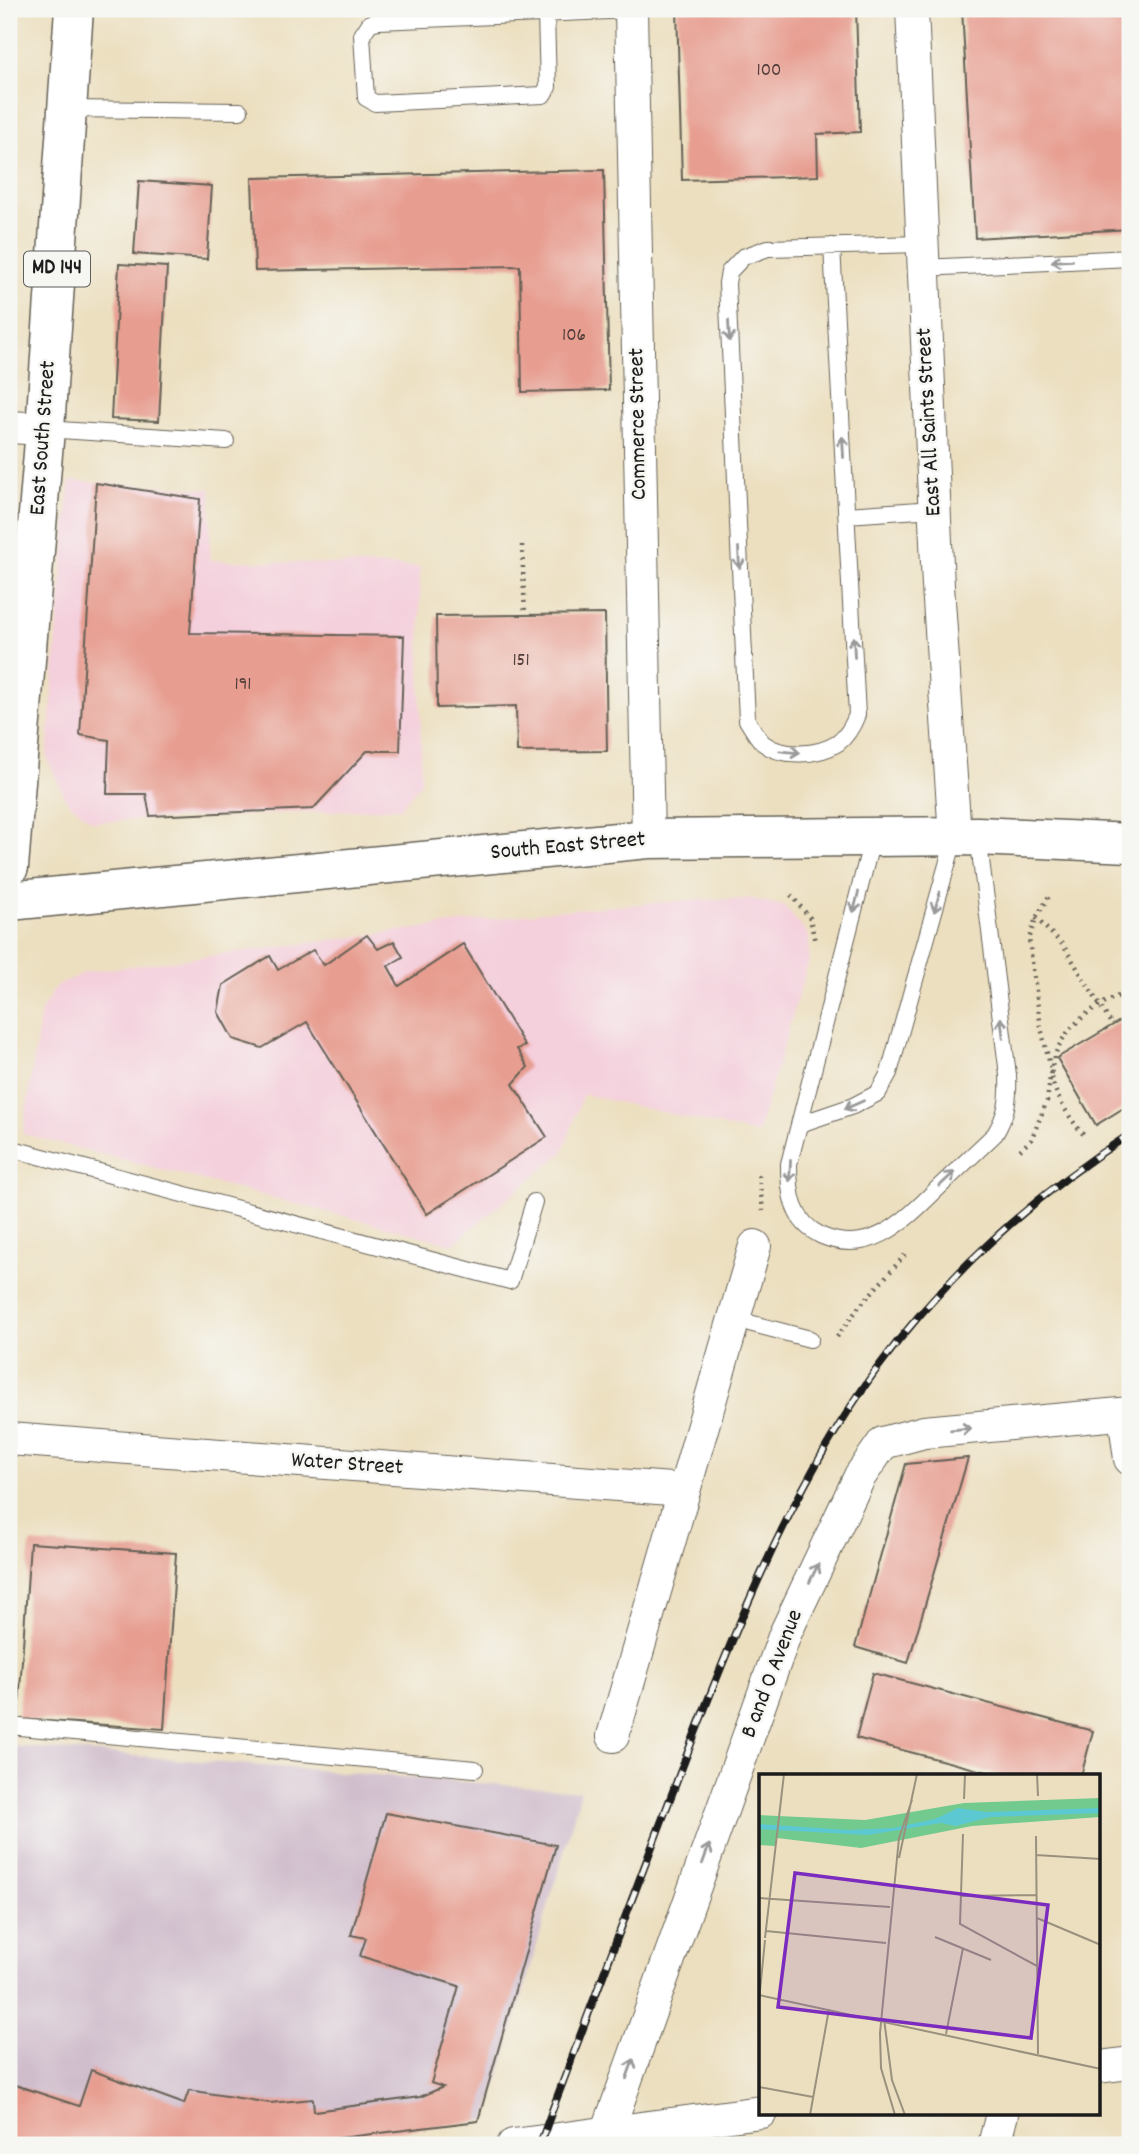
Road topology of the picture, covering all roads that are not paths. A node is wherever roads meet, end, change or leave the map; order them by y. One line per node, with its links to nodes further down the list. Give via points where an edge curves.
1 (74, 9): 5 (main road, East South Street / MD 144)
2 (912, 9): 8 (street, East All Saints Street)
3 (631, 10): 4 (lane); 16 (street, Commerce Street)
4 (546, 14): 4 (lane, via 370,23 362,35 366,98 375,103 543,95 548,87)
5 (68, 108): 6 (lane); 10 (main road, East South Street / MD 144)
6 (240, 111)
7 (832, 246): 8 (lane); 13 (lane, one-way to 7); 13 (lane, one-way to 13, via 768,248 743,257 729,272 727,283 747,720 764,744 778,750 809,753 838,743 857,715)
8 (922, 256): 9 (lane, one-way to 8); 12 (street, East All Saints Street)
9 (1130, 258)
10 (27, 428): 11 (lane); 18 (main road, East South Street / MD 144)
11 (226, 441)
12 (934, 509): 13 (lane); 15 (street, East All Saints Street)
13 (847, 515)
14 (873, 836): 15 (main road, South East Street); 16 (main road, South East Street); 20 (lane, one-way to 20)
15 (966, 836): 17 (main road, South East Street); 20 (lane, one-way to 20, via 884,1083 878,1093 853,1106); 20 (lane, one-way to 15, via 789,1164 789,1194 799,1219 834,1241 861,1241 897,1227 995,1134 1006,1116 1009,1086)
16 (648, 839): 19 (main road, South East Street)
17 (1130, 843)
18 (9, 867)
19 (9, 901)
20 (800, 1124)
21 (9, 1148): 22 (lane, via 510,1281)
22 (534, 1202)
23 (755, 1245): 24 (street)
24 (734, 1319): 25 (lane); 29 (street)
25 (810, 1339)
26 (1127, 1414): 28 (street); 37 (street, B and O Avenue, one-way to 26, via 785,1634 860,1476 883,1443 924,1432)
27 (9, 1439): 29 (street, Water Street)
28 (1130, 1459)
29 (684, 1490): 31 (street)
30 (9, 1726): 32 (lane)
31 (613, 1736)
32 (475, 1769)
33 (1130, 2063): 34 (street)
34 (1100, 2067)
35 (759, 2112): 37 (street)
36 (1001, 2116): 39 (street)
37 (607, 2133): 38 (street)
38 (513, 2145)
39 (994, 2145)

